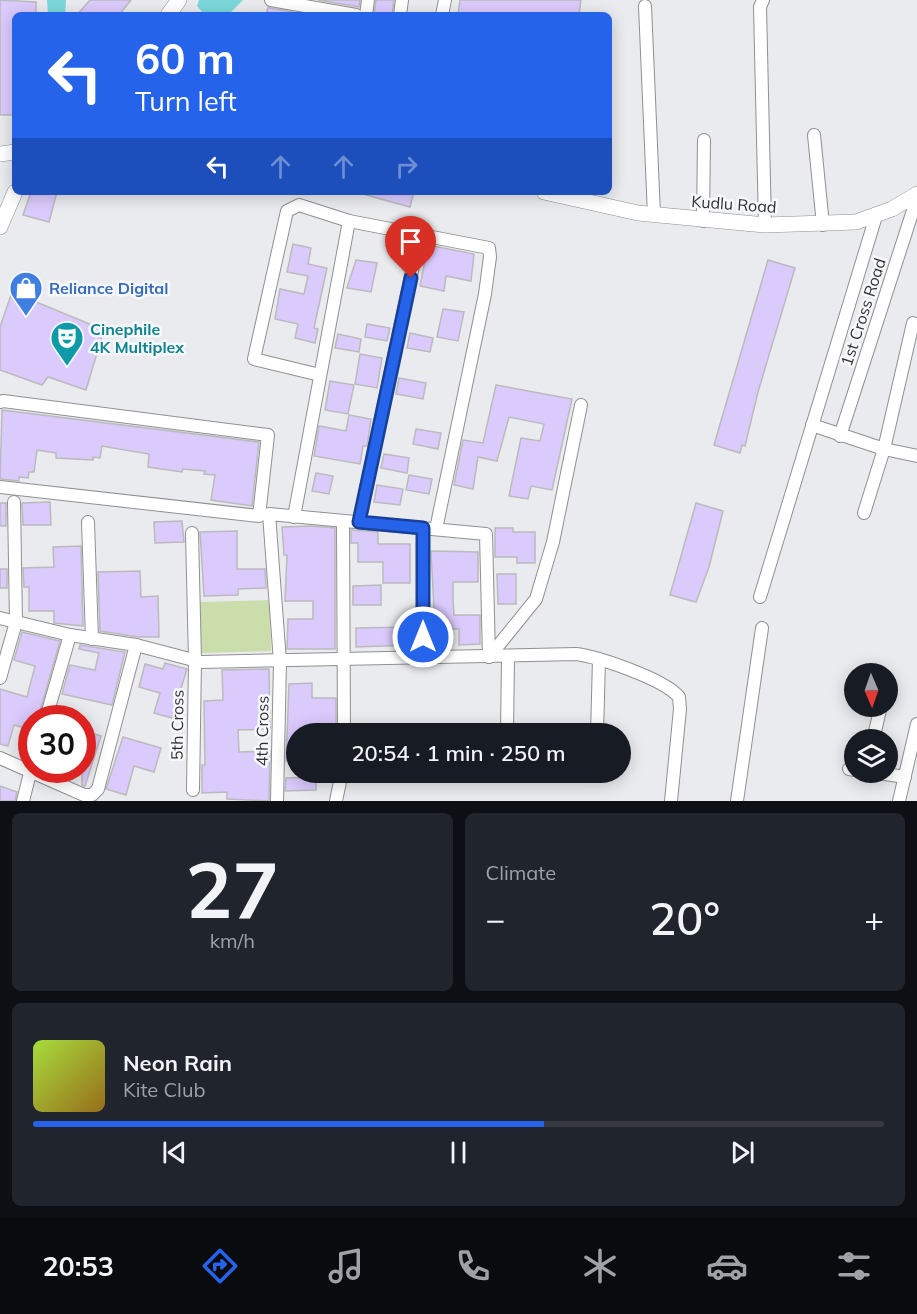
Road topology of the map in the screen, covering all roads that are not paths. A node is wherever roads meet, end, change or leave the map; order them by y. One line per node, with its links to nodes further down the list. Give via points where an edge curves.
1 (271, 0): 4 (street)
2 (763, 0): 15 (street, via 760,7)
3 (645, 6): 11 (street)
4 (339, 12)
5 (814, 135): 16 (street)
6 (704, 140): 14 (street)
7 (14, 195): 17 (street)
8 (567, 195): 10 (street, Kudlu Road)
9 (917, 196): 12 (street, Kudlu Road); 24 (street, 1st Cross Road)
10 (590, 198): 11 (street, Kudlu Road)
11 (654, 215): 14 (street, Kudlu Road)
12 (876, 216): 16 (street, Kudlu Road); 23 (street)
13 (349, 221): 18 (street); 20 (street); 20 (street, via 299,205 287,211 254,359)
14 (703, 221): 15 (street, Kudlu Road)
15 (765, 225): 16 (street, Kudlu Road)
16 (823, 225)
17 (0, 227)
18 (420, 233): 33 (street); 34 (street, via 489,248 490,257)
19 (913, 323): 25 (street)
20 (320, 375): 30 (street)
21 (0, 402): 27 (street, via 268,435 259,516)
22 (581, 405): 43 (street, via 553,542 536,599)
23 (812, 425): 24 (street); 36 (street)
24 (840, 435): 25 (street)
25 (884, 449): 26 (street); 29 (street)
26 (917, 456)
27 (0, 487)
28 (14, 502): 38 (street)
29 (864, 513)
30 (294, 517): 31 (street); 49 (street, 4th Cross, via 269,514)
31 (343, 521): 33 (street); 47 (street)
32 (88, 522): 41 (street)
33 (359, 522): 34 (street)
34 (430, 529): 43 (street, via 486,534); 45 (street)
35 (192, 533): 48 (street, 5th Cross)
36 (760, 597)
37 (0, 618): 38 (street)
38 (16, 622): 40 (street); 50 (street)
39 (762, 628): 69 (street)
40 (70, 635): 41 (street); 51 (street)
41 (92, 639): 42 (street)
42 (136, 645): 48 (street); 64 (street, via 98,789)
43 (489, 657): 44 (street); 45 (street)
44 (508, 657): 46 (street, via 576,654); 53 (street)
45 (423, 659): 47 (street)
46 (599, 659): 54 (street); 68 (street, via 667,687 679,697)
47 (345, 660): 49 (street); 52 (street)
48 (195, 661): 49 (street); 63 (street, 5th Cross)
49 (280, 662): 66 (street, 4th Cross)
50 (0, 678)
51 (49, 705)
52 (344, 723)
53 (507, 723)
54 (597, 723)
55 (917, 724): 59 (street)
56 (0, 758): 57 (street)
57 (18, 764)
58 (898, 776): 59 (street)
59 (905, 777): 70 (street)
60 (27, 783): 65 (street)
61 (60, 783): 64 (street)
62 (340, 783): 67 (street)
63 (193, 790)
64 (92, 798)
65 (23, 801)
66 (277, 801)
67 (336, 801)
68 (671, 801)
69 (736, 801)
70 (899, 801)

